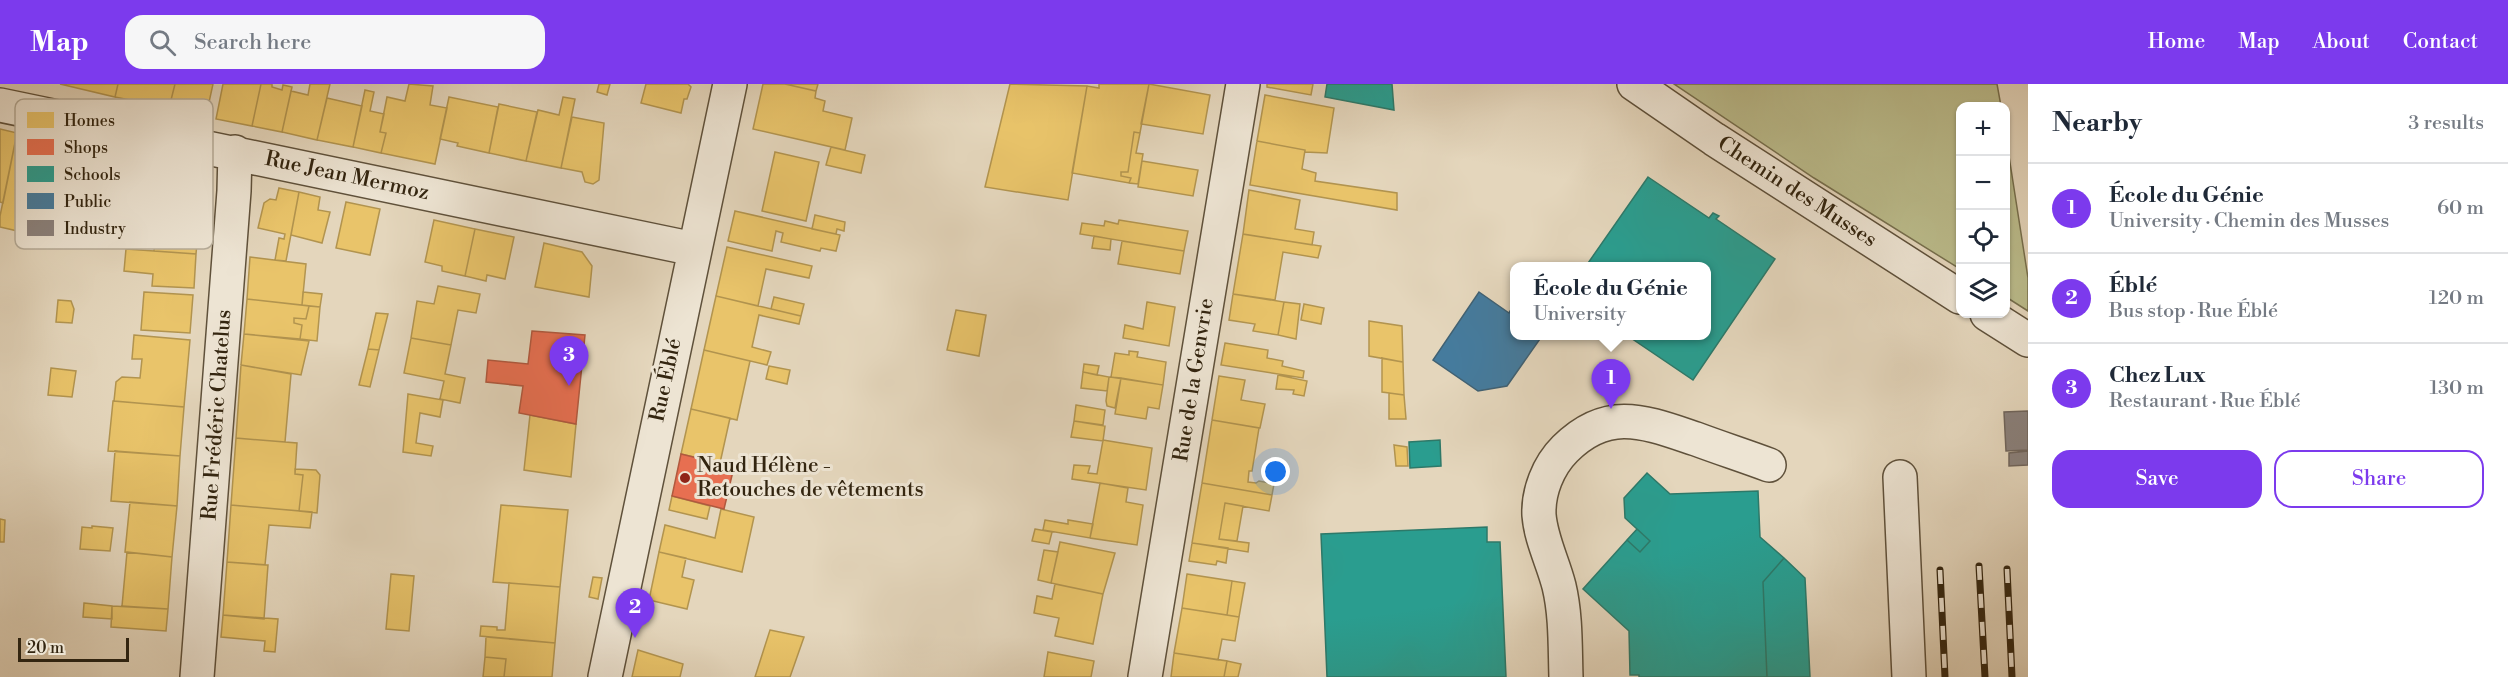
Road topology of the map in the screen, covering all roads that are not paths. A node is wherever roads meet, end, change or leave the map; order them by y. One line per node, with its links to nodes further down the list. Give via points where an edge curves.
1 (730, 84): 8 (street, Rue Éblé)
2 (1243, 84): 16 (street, Rue de la Genvrie)
3 (1634, 84): 9 (street, Chemin des Musses)
4 (0, 105): 5 (street, Rue Jean Mermoz)
5 (15, 108)
6 (213, 148): 7 (street, Rue Jean Mermoz)
7 (235, 152): 8 (street, Rue Jean Mermoz); 14 (street, Rue Frédéric Chatelus)
8 (694, 249): 15 (street, Rue Éblé)
9 (1956, 294)
10 (1993, 318): 11 (street)
11 (2028, 340)
12 (1769, 465): 17 (street, via 1633,420 1592,429 1559,455 1544,483 1539,514 1559,588)
13 (1900, 477): 18 (street)
14 (197, 677)
15 (605, 677)
16 (1145, 677)
17 (1566, 677)
18 (1909, 677)

